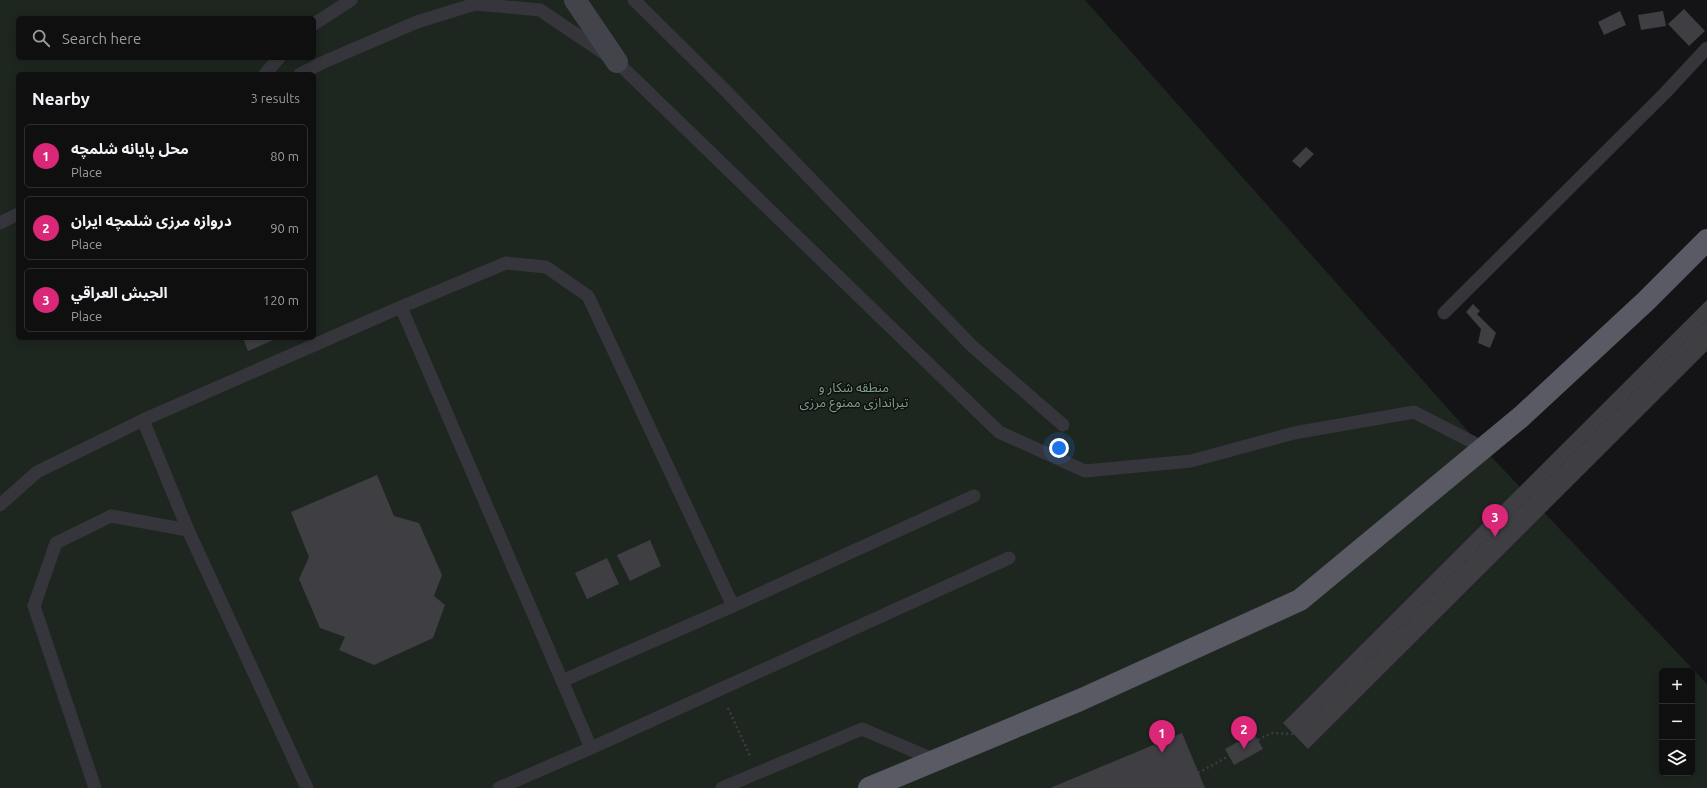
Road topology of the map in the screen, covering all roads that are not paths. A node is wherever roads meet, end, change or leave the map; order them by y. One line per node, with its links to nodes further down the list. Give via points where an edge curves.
1 (351, 0): 4 (lane)
2 (576, 0): 7 (main road)
3 (634, 0): 16 (lane, via 725,90 972,346)
4 (316, 23)
5 (1707, 48): 14 (lane)
6 (277, 60): 8 (lane)
7 (618, 62): 9 (lane, via 540,10 475,4 417,22); 17 (lane, via 999,432 1085,471 1191,460 1294,432 1414,412)
8 (267, 72)
9 (304, 72)
10 (16, 215): 11 (lane)
11 (0, 223)
12 (1707, 240): 17 (highway, via 1646,301 1522,416)
13 (401, 307): 15 (lane); 22 (lane, via 506,263 546,267 588,296); 23 (lane)
14 (1444, 313)
15 (143, 420): 19 (lane, via 37,472); 20 (lane)
16 (1063, 425)
17 (1482, 447): 25 (highway, via 1300,600 1080,700)
18 (974, 496): 22 (lane)
19 (0, 506)
20 (188, 530): 26 (lane, via 111,516 56,543 34,606); 27 (lane)
21 (1009, 558): 24 (lane)
22 (732, 606): 23 (lane)
23 (562, 681): 24 (lane)
24 (591, 748): 28 (lane)
25 (935, 760): 29 (lane, via 862,729); 30 (highway)
26 (95, 788)
27 (308, 788)
28 (499, 788)
29 (722, 788)
30 (869, 788)

